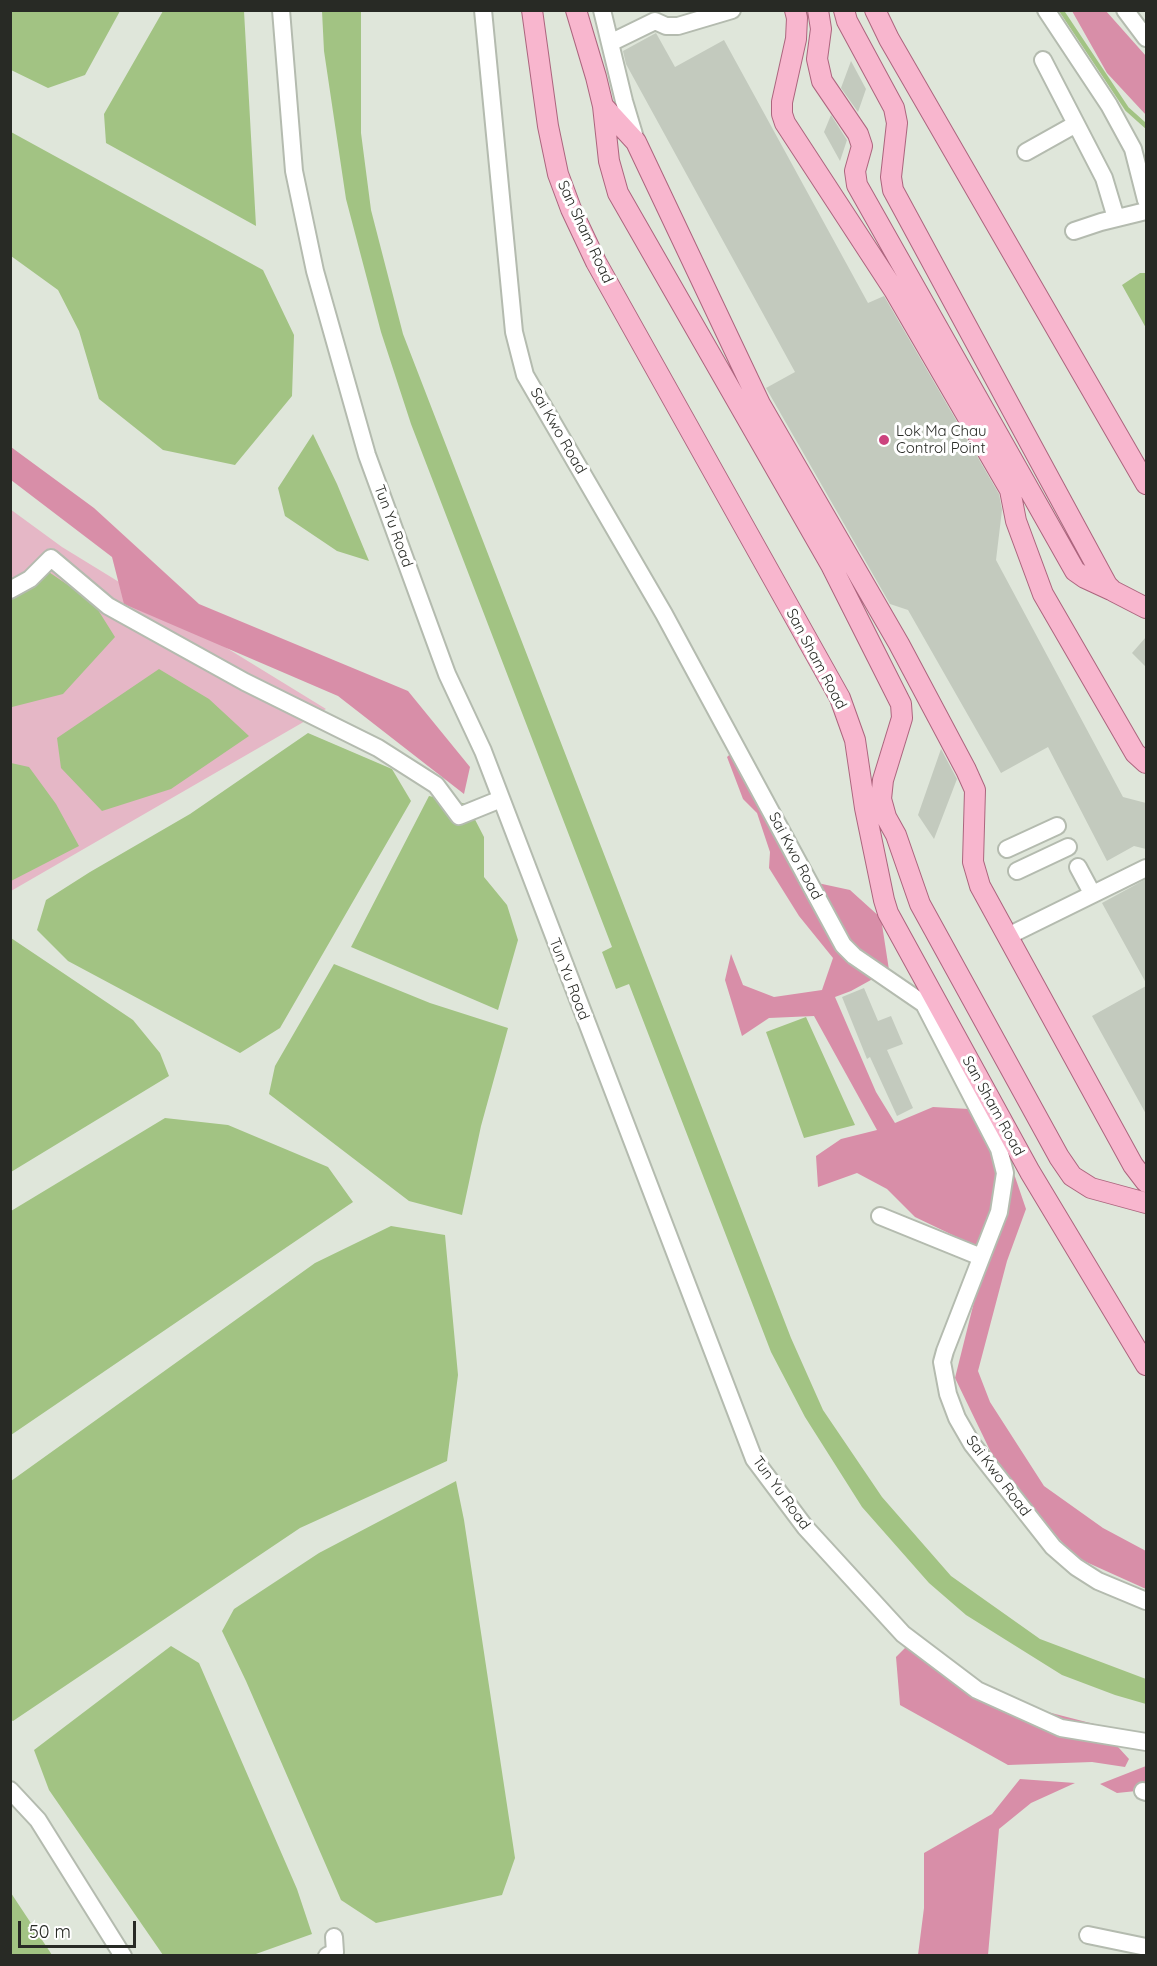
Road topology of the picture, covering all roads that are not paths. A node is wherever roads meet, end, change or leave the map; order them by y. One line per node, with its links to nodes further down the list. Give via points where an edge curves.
1 (281, 10): 29 (street, Tun Yu Road, via 294,171 319,282 367,455 447,674)
2 (483, 10): 41 (street, Sai Kwo Road, via 514,332 525,375 658,605 843,945 924,1004 999,1149 1005,1173 1003,1190 999,1212)
3 (532, 10): 42 (main road, San Sham Road, via 548,126 558,174 571,209 596,262 840,698 855,740 888,913 1030,1172)
4 (576, 10): 16 (main road)
5 (602, 10): 14 (street)
6 (732, 10): 14 (street, via 678,26 655,21)
7 (795, 10): 28 (main road, via 796,39 782,102 785,123 894,290 1010,489 1016,521 1042,594 1135,753)
8 (818, 10): 26 (main road, via 822,81 862,146 855,171 857,185 1075,571)
9 (844, 10): 26 (main road, via 894,108 897,123 893,190)
10 (875, 10): 24 (main road)
11 (1046, 10): 20 (street, via 1109,105 1133,149)
12 (1125, 10): 13 (street)
13 (1146, 38)
14 (610, 43): 18 (street)
15 (1043, 60): 17 (street)
16 (603, 106): 18 (main road); 39 (main road, via 609,161 618,193 831,565 901,704 902,718 881,799 920,904 1072,1176 1091,1188)
17 (1076, 124): 19 (street); 22 (street, via 1104,178)
18 (636, 142): 37 (main road, via 760,404 899,644 975,790 973,862 980,886)
19 (1026, 152)
20 (1146, 200)
21 (1146, 211): 22 (street)
22 (1116, 218): 23 (street)
23 (1074, 231)
24 (1146, 484)
25 (10, 590): 29 (street, via 30,579 51,558 108,606 245,682 388,754 436,785 459,816)
26 (1113, 591): 27 (main road)
27 (1146, 608)
28 (1146, 763)
29 (501, 799): 44 (street, Tun Yu Road, via 754,1459 805,1527 903,1634 977,1690 1060,1728)
30 (1057, 826): 32 (street)
31 (1068, 847): 35 (street)
32 (1007, 849)
33 (1078, 867): 36 (street)
34 (1146, 868): 36 (street)
35 (1017, 871)
36 (1092, 893): 37 (street)
37 (1008, 936): 38 (main road, via 1133,1165)
38 (1146, 1182)
39 (1146, 1203)
40 (880, 1216): 41 (street)
41 (981, 1257): 43 (street, Sai Kwo Road, via 942,1362 957,1418 972,1444 1053,1547 1098,1581)
42 (1146, 1365)
43 (1146, 1601)
44 (1146, 1742)
45 (10, 1790): 49 (street, via 38,1820)
46 (1088, 1935): 48 (street)
47 (334, 1937): 50 (street, via 334,1952)
48 (1146, 1947)
49 (123, 1956)
50 (327, 1956)

